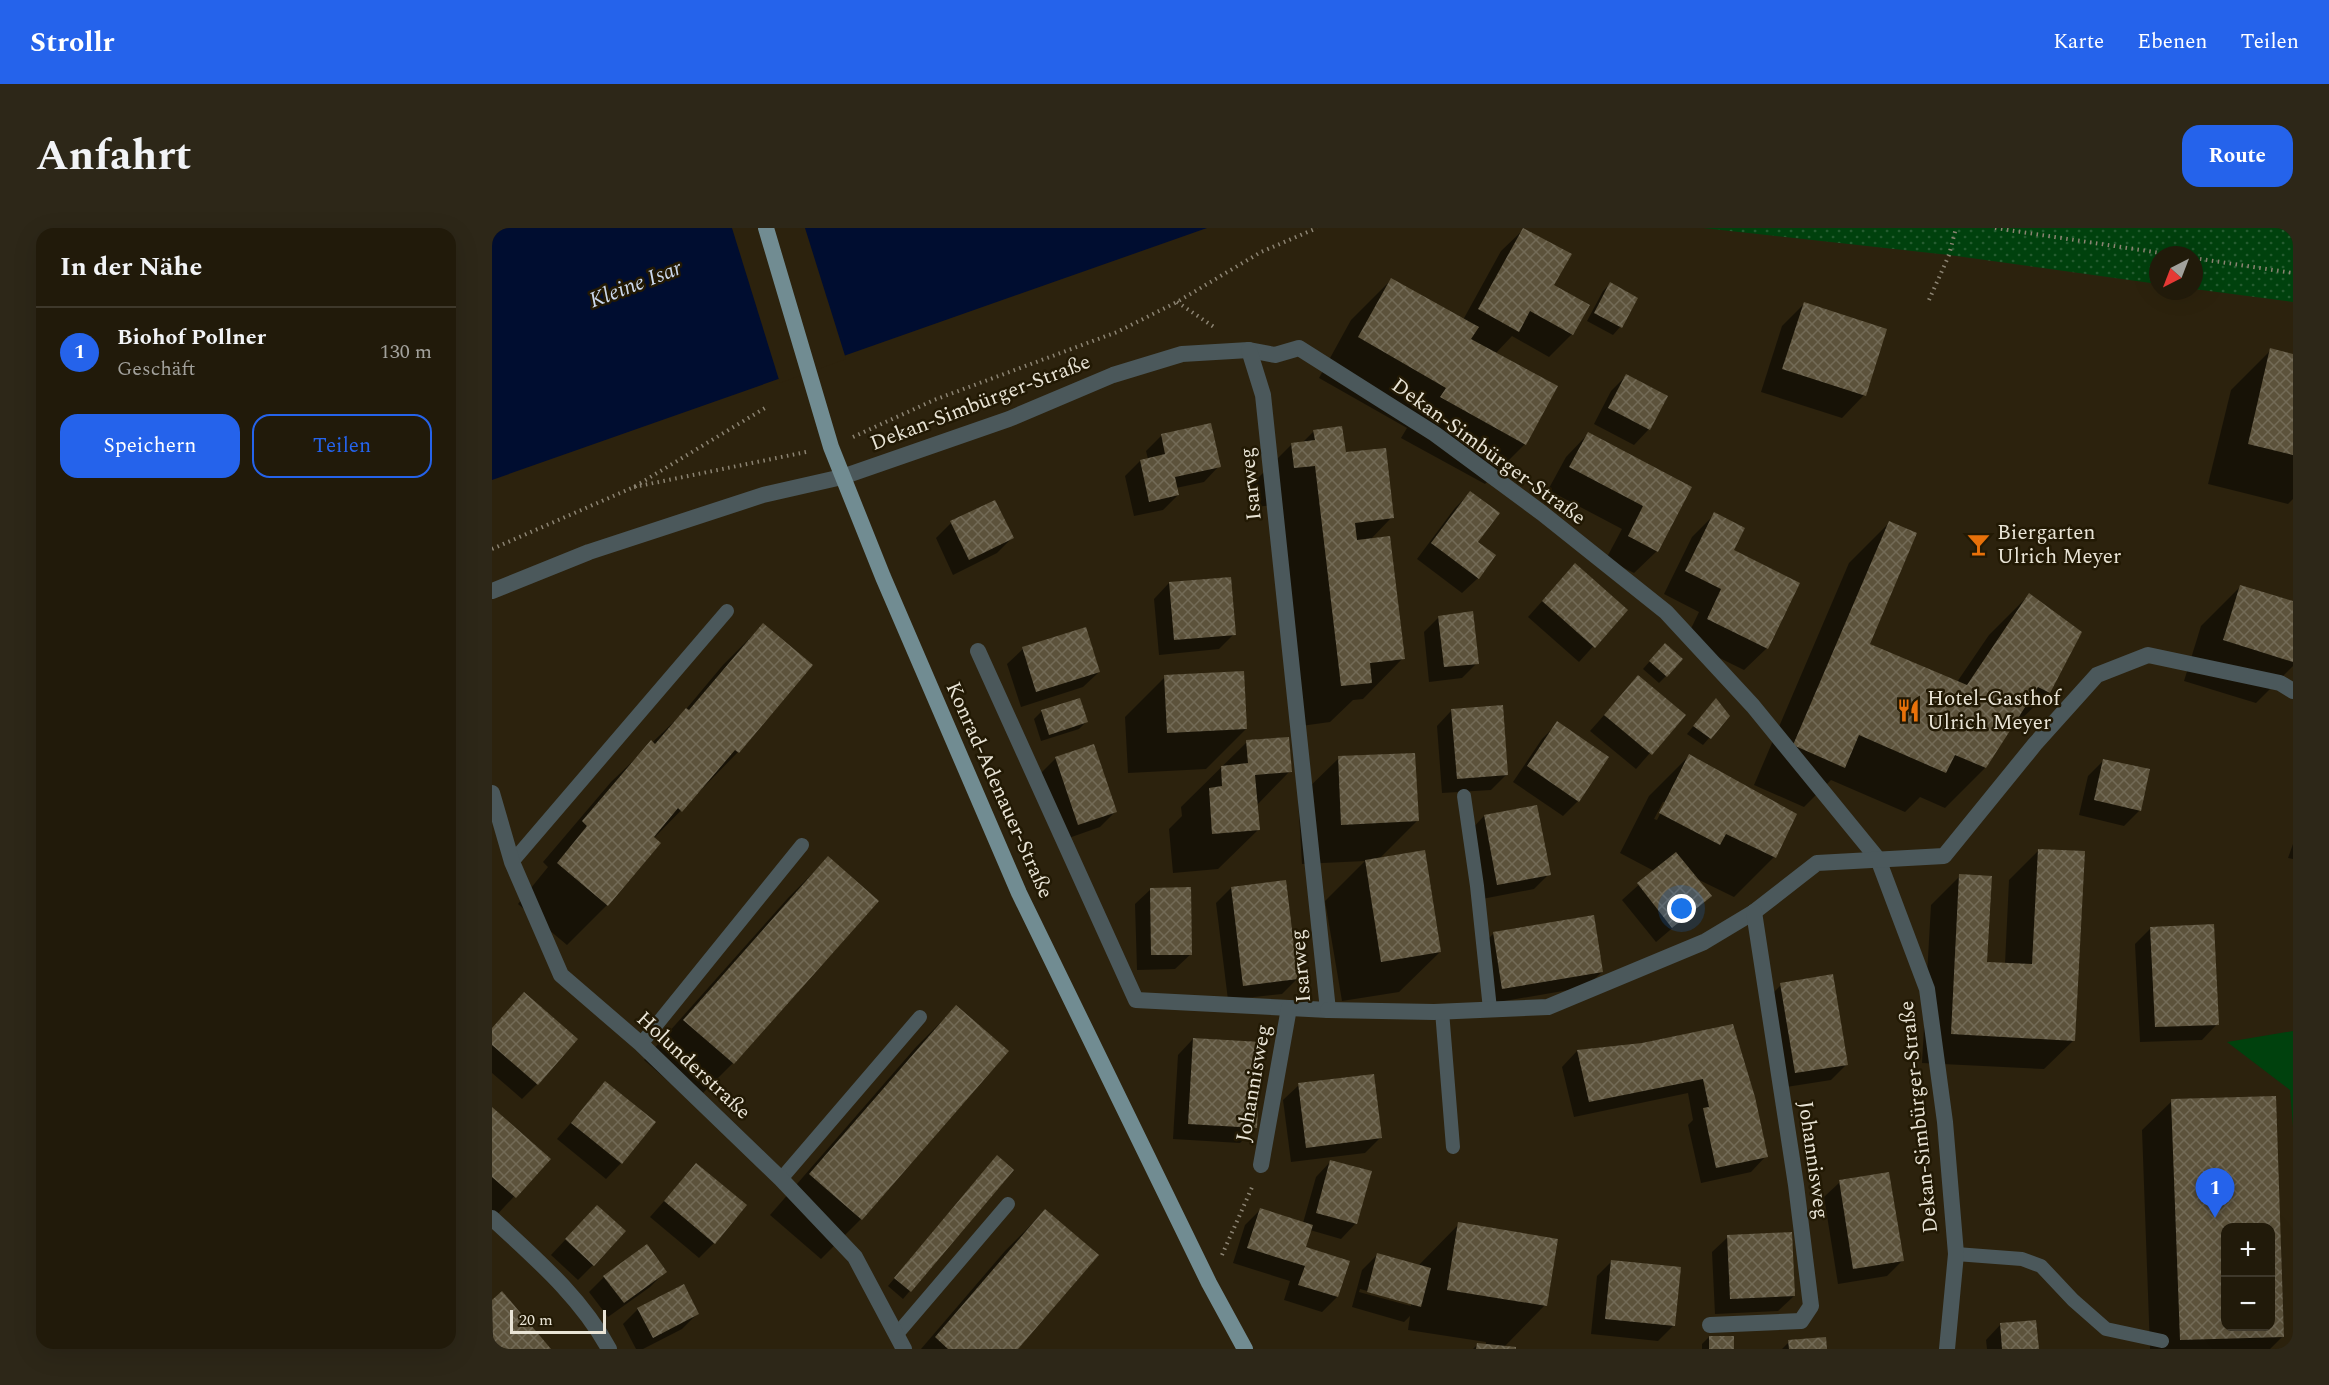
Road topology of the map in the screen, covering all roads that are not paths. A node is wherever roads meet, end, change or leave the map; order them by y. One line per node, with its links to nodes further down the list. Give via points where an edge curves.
1 (766, 228): 3 (main road, Konrad-Adenauer-Straße)
2 (1249, 350): 3 (street, Dekan-Simbürger-Straße, via 1182,354 1113,375 1009,419); 11 (street, Dekan-Simbürger-Straße, via 1275,355 1299,348 1435,434 1657,605 1753,706); 16 (street, Isarweg, via 1263,395)
3 (842, 477): 4 (street, Dekan-Simbürger-Straße, via 763,495 589,552); 30 (main road, Konrad-Adenauer-Straße, via 1019,893)
4 (492, 591)
5 (728, 611): 12 (lane)
6 (978, 651): 14 (street, Isarweg, via 1136,1000)
7 (2293, 690): 11 (street, via 2280,683 2148,655 2097,675 1944,856)
8 (492, 793): 12 (street, Holunderstraße)
9 (1464, 796): 15 (lane)
10 (802, 845): 19 (lane)
11 (1878, 859): 13 (street, via 1817,863); 25 (street, Dekan-Simbürger-Straße, via 1927,989 1945,1122)
12 (512, 862): 19 (street, Holunderstraße, via 561,975)
13 (1754, 912): 15 (street, via 1704,942 1548,1006); 26 (street, Johannisweg, via 1811,1306 1801,1321)
14 (1288, 1008): 16 (street, Isarweg); 21 (street, Johannisweg)
15 (1490, 1009): 17 (street)
16 (1328, 1010): 17 (street)
17 (1442, 1011): 20 (lane)
18 (920, 1017): 22 (lane)
19 (641, 1044): 22 (street, Holunderstraße)
20 (1453, 1147)
21 (1261, 1166)
22 (781, 1179): 27 (street, Holunderstraße, via 855,1257)
23 (1008, 1204): 27 (lane)
24 (492, 1218): 29 (street, via 550,1272 597,1327)
25 (1956, 1254): 28 (lane, via 2022,1259 2042,1266 2106,1329); 31 (street, Dekan-Simbürger-Straße)
26 (1710, 1325)
27 (900, 1341)
28 (2162, 1341)
29 (609, 1349)
30 (1245, 1349)
31 (1947, 1349)

